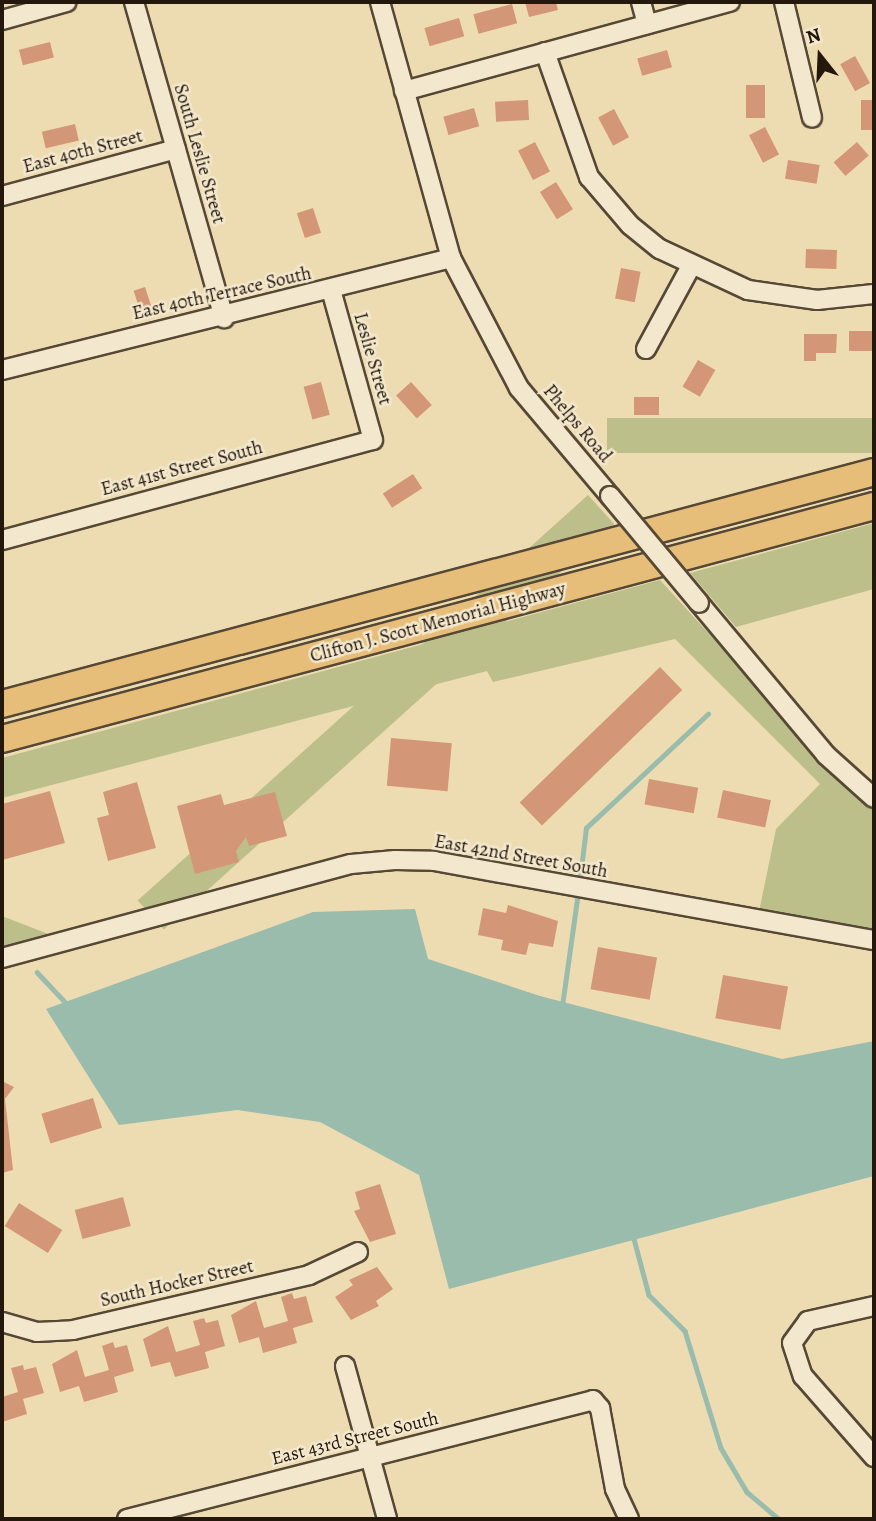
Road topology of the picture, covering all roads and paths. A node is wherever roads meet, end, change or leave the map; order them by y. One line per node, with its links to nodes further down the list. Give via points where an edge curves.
1 (67, 2): 7 (street)
2 (134, 2): 12 (street, South Leslie Street)
3 (380, 2): 10 (street, Phelps Road)
4 (641, 2): 8 (street)
5 (730, 2): 8 (street)
6 (784, 2): 11 (street)
7 (2, 20)
8 (647, 24): 9 (street)
9 (545, 52): 10 (street); 15 (street, via 589,177 630,225)
10 (404, 91): 14 (street, Phelps Road)
11 (812, 118)
12 (176, 149): 13 (street, East 40th Street); 18 (street, South Leslie Street)
13 (2, 197)
14 (450, 258): 16 (street, East 40th Terrace South); 27 (street, Phelps Road, bridge, via 519,388 826,755)
15 (690, 268): 17 (street, via 786,298); 19 (street)
16 (331, 290): 18 (street, East 40th Terrace South); 21 (street, Leslie Street)
17 (874, 294)
18 (224, 318): 20 (street, East 40th Terrace South, via 118,338)
19 (646, 349)
20 (2, 370)
21 (373, 440): 24 (street, East 41st Street South)
22 (874, 472): 25 (highway, Clifton J. Scott Memorial Highway)
23 (874, 506): 26 (highway, Clifton J. Scott Memorial Highway)
24 (2, 540)
25 (2, 704)
26 (2, 739)
27 (874, 798)
28 (874, 940): 29 (street, East 42nd Street South, via 434,861 396,860 351,864)
29 (2, 958)
30 (358, 1252): 32 (street, South Hocker Street, via 309,1275 73,1330 37,1332)
31 (874, 1306): 35 (street, via 808,1321 793,1339 803,1376)
32 (2, 1322)
33 (345, 1366): 34 (street)
34 (370, 1456): 36 (street, East 43rd Street South); 38 (street); 39 (street, East 43rd Street South, via 593,1400 600,1408 615,1489)
35 (874, 1457)
36 (180, 1513): 37 (street, East 43rd Street South)
37 (128, 1519)
38 (387, 1519)
39 (629, 1519)

